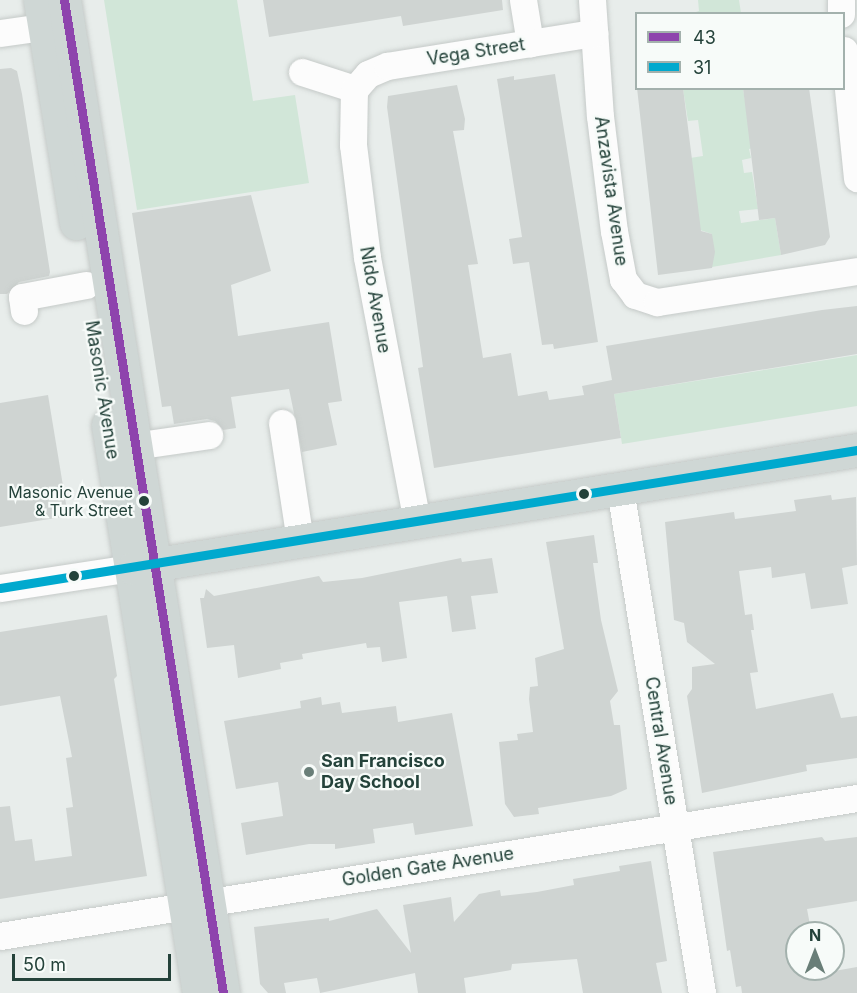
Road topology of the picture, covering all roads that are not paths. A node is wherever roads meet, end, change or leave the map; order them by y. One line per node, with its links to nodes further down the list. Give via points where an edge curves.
1 (524, 0): 6 (street)
2 (592, 0): 5 (street, Anzavista Avenue)
3 (54, 12): 4 (street); 12 (main road, Masonic Avenue); 16 (main road, Masonic Avenue)
4 (0, 33)
5 (594, 33): 6 (street, Vega Street); 11 (street, Anzavista Avenue, via 604,155 620,266 635,295 657,302)
6 (530, 43): 9 (street, Vega Street, via 387,66)
7 (845, 68): 10 (street)
8 (302, 72): 9 (street)
9 (359, 84): 19 (street, Nido Avenue, via 351,99 367,257)
10 (857, 178)
11 (857, 271)
12 (86, 285): 13 (street, via 22,297); 21 (main road, Masonic Avenue)
13 (24, 312)
14 (282, 423): 20 (street)
15 (209, 435): 16 (street)
16 (134, 446): 21 (main road, Masonic Avenue)
17 (857, 450): 18 (main road)
18 (620, 489): 19 (main road); 24 (street, Central Avenue)
19 (417, 522): 20 (main road)
20 (300, 540): 21 (main road)
21 (143, 566): 22 (street); 25 (main road, Masonic Avenue)
22 (0, 588)
23 (857, 798): 24 (street, Golden Gate Avenue)
24 (675, 827): 25 (street, Golden Gate Avenue); 29 (street, Central Avenue)
25 (197, 904): 26 (street, Golden Gate Avenue); 27 (main road, Masonic Avenue); 28 (main road, Masonic Avenue)
26 (0, 936)
27 (199, 993)
28 (223, 993)
29 (702, 993)

